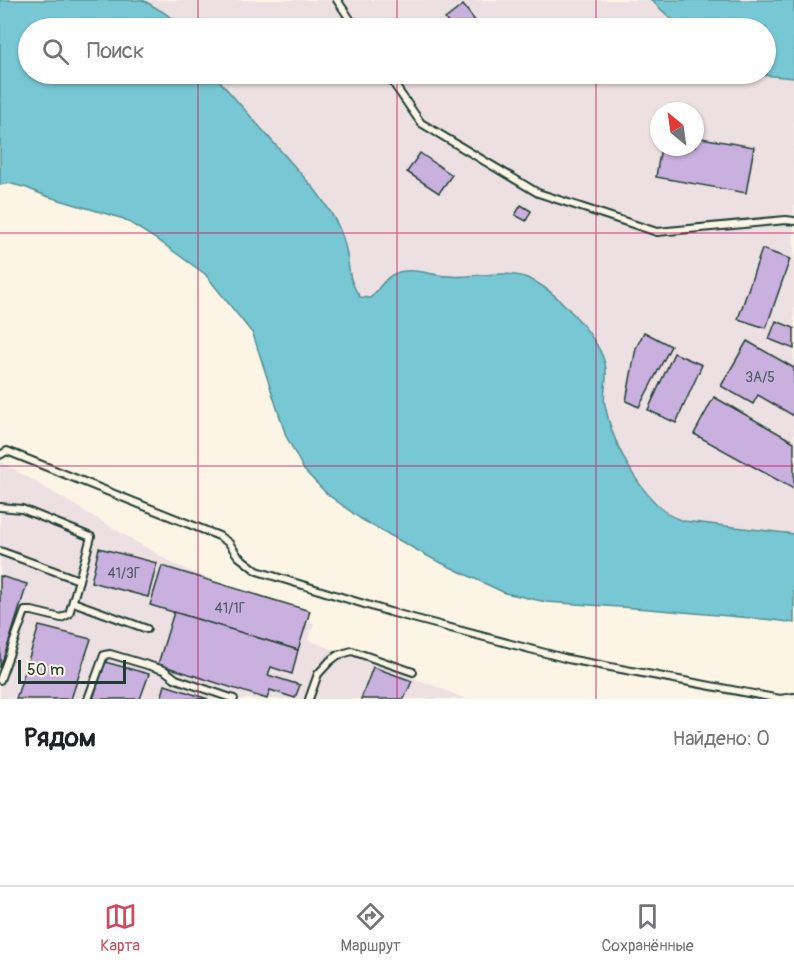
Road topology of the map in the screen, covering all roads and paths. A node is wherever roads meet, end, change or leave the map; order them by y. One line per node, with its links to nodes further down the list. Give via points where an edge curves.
1 (337, 0): 2 (lane)
2 (349, 18)
3 (394, 84): 4 (lane, via 422,123 538,194 657,232)
4 (794, 221)
5 (0, 455): 13 (lane, via 7,451 219,536 257,571 379,609 568,659 780,699)
6 (0, 507): 8 (lane, via 22,508 91,537)
7 (0, 551): 8 (lane)
8 (79, 580): 9 (lane)
9 (73, 602): 10 (lane); 12 (lane, via 69,614 61,618 25,610)
10 (147, 629)
11 (413, 672): 16 (lane, via 352,651 338,655 318,674)
12 (0, 680)
13 (794, 697)
14 (88, 699): 15 (lane, via 104,655 110,654 164,670 176,679)
15 (234, 699)
16 (309, 699)

